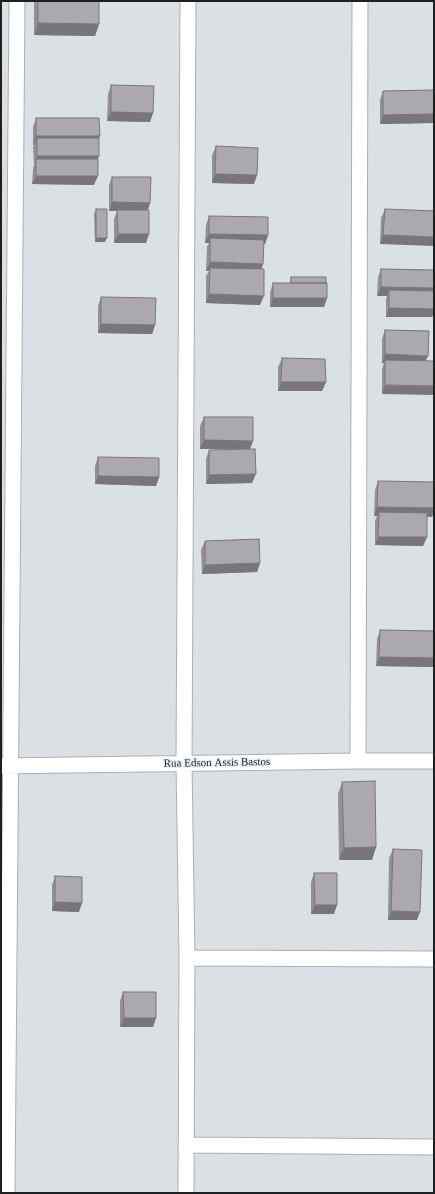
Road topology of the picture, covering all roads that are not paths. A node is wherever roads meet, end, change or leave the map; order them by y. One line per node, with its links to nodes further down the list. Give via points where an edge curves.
1 (17, 1): 7 (street)
2 (188, 1): 6 (street)
3 (360, 1): 4 (street)
4 (358, 761): 5 (street, Rua Edson Assis Bastos); 6 (street, Rua Edson Assis Bastos)
5 (434, 761)
6 (184, 763): 7 (street, Rua Edson Assis Bastos); 8 (street)
7 (6, 766): 12 (street)
8 (187, 958): 9 (street); 10 (street)
9 (434, 959)
10 (186, 1145): 11 (street); 13 (street)
11 (434, 1147)
12 (7, 1193)
13 (186, 1193)

